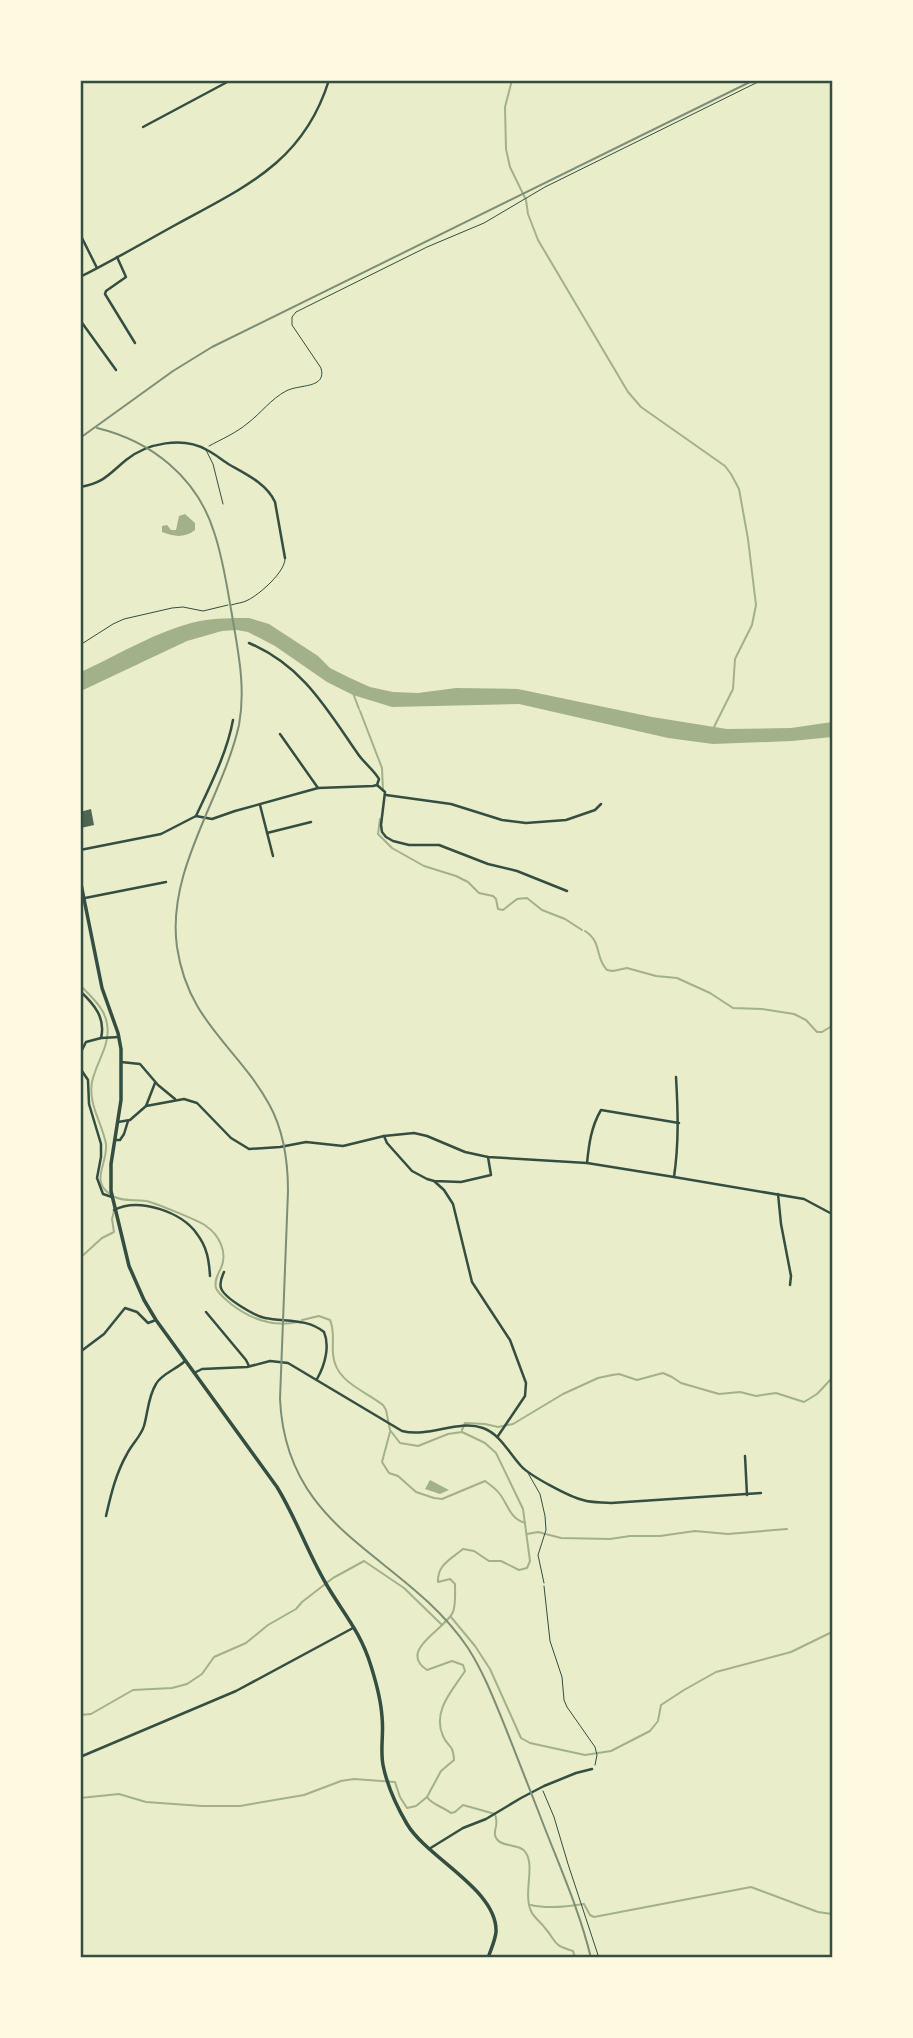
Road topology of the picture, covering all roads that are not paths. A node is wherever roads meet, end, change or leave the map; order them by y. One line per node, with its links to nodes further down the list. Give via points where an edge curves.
1 (231, 80): 3 (street)
2 (329, 80): 5 (street, via 309,126 271,169)
3 (143, 127)
4 (80, 234): 6 (street)
5 (117, 257): 6 (street); 9 (street, via 125,277 105,294)
6 (97, 268): 7 (street)
7 (80, 277)
8 (80, 320): 10 (street)
9 (135, 343)
10 (116, 370)
11 (205, 448): 12 (street, via 163,444 132,456 100,482); 13 (lane); 14 (street, via 272,495)
12 (80, 487)
13 (223, 504)
14 (285, 558): 16 (lane, via 283,569 247,600 203,611 173,608 124,619)
15 (248, 643): 19 (street, via 275,657 313,688 378,776)
16 (80, 645)
17 (233, 720): 24 (street, via 228,743)
18 (280, 734): 20 (street)
19 (377, 785): 20 (street); 21 (street)
20 (318, 789): 22 (street)
21 (386, 795): 23 (street, via 451,804 513,822 545,823 576,817); 31 (street, via 382,832 393,841 439,845)
22 (260, 804): 24 (street, via 212,819); 26 (street)
23 (601, 804)
24 (196, 816): 27 (street, via 161,834)
25 (311, 822): 26 (street)
26 (267, 833): 28 (street)
27 (80, 850)
28 (273, 856)
29 (80, 879): 32 (main road)
30 (166, 882): 32 (street)
31 (567, 891)
32 (82, 899): 34 (main road, via 102,988)
33 (80, 991): 35 (street, via 100,1016)
34 (119, 1037): 35 (street); 37 (main road)
35 (103, 1038): 36 (street, via 86,1042)
36 (80, 1054)
37 (121, 1062): 40 (street, via 140,1064); 44 (main road)
38 (80, 1069): 53 (street, via 88,1080 89,1104 101,1144 97,1181 103,1194)
39 (676, 1077): 45 (street)
40 (155, 1082): 41 (street); 42 (street)
41 (175, 1100): 42 (street); 46 (street, via 197,1103 231,1138 249,1149 306,1142 343,1146)
42 (146, 1106): 43 (street)
43 (128, 1121): 44 (street); 47 (street, via 121,1139)
44 (118, 1122): 47 (main road)
45 (679, 1123): 49 (street, via 601,1110 593,1123); 50 (street)
46 (384, 1136): 48 (street, via 414,1133); 51 (street, via 412,1171)
47 (115, 1139): 53 (main road)
48 (488, 1157): 49 (street); 51 (street, via 491,1175 471,1181)
49 (586, 1163): 50 (street)
50 (674, 1177): 52 (street)
51 (434, 1181): 66 (street, via 453,1204 472,1282 510,1340 526,1383 525,1396)
52 (778, 1194): 55 (street, via 804,1199); 58 (street)
53 (112, 1198): 54 (main road)
54 (114, 1210): 57 (street, via 145,1204 187,1223 206,1249); 60 (main road, via 133,1276)
55 (832, 1214)
56 (223, 1272): 65 (street, via 222,1290 252,1313 306,1323 324,1332 324,1365)
57 (211, 1276)
58 (790, 1285)
59 (206, 1312): 63 (street)
60 (156, 1320): 61 (street, via 148,1323 125,1308 104,1334); 62 (main road)
61 (80, 1352)
62 (185, 1361): 64 (main road); 71 (street, via 155,1384 143,1429 115,1479)
63 (249, 1366): 64 (street); 65 (street, via 283,1361)
64 (194, 1373): 73 (main road, via 287,1502 325,1582)
65 (317, 1379): 66 (street, via 408,1433 471,1425)
66 (497, 1437): 68 (street)
67 (745, 1456): 70 (street)
68 (526, 1471): 70 (street, via 586,1501); 72 (lane, via 540,1494 545,1516 538,1555)
69 (761, 1493): 70 (street)
70 (747, 1494)
71 (106, 1516)
72 (544, 1583)
73 (355, 1627): 74 (street, via 194,1710); 76 (main road, via 381,1707 386,1776 405,1821)
74 (80, 1757)
75 (592, 1769): 76 (street, via 541,1787)
76 (429, 1850): 77 (main road, via 489,1908 496,1934)
77 (488, 1958)

